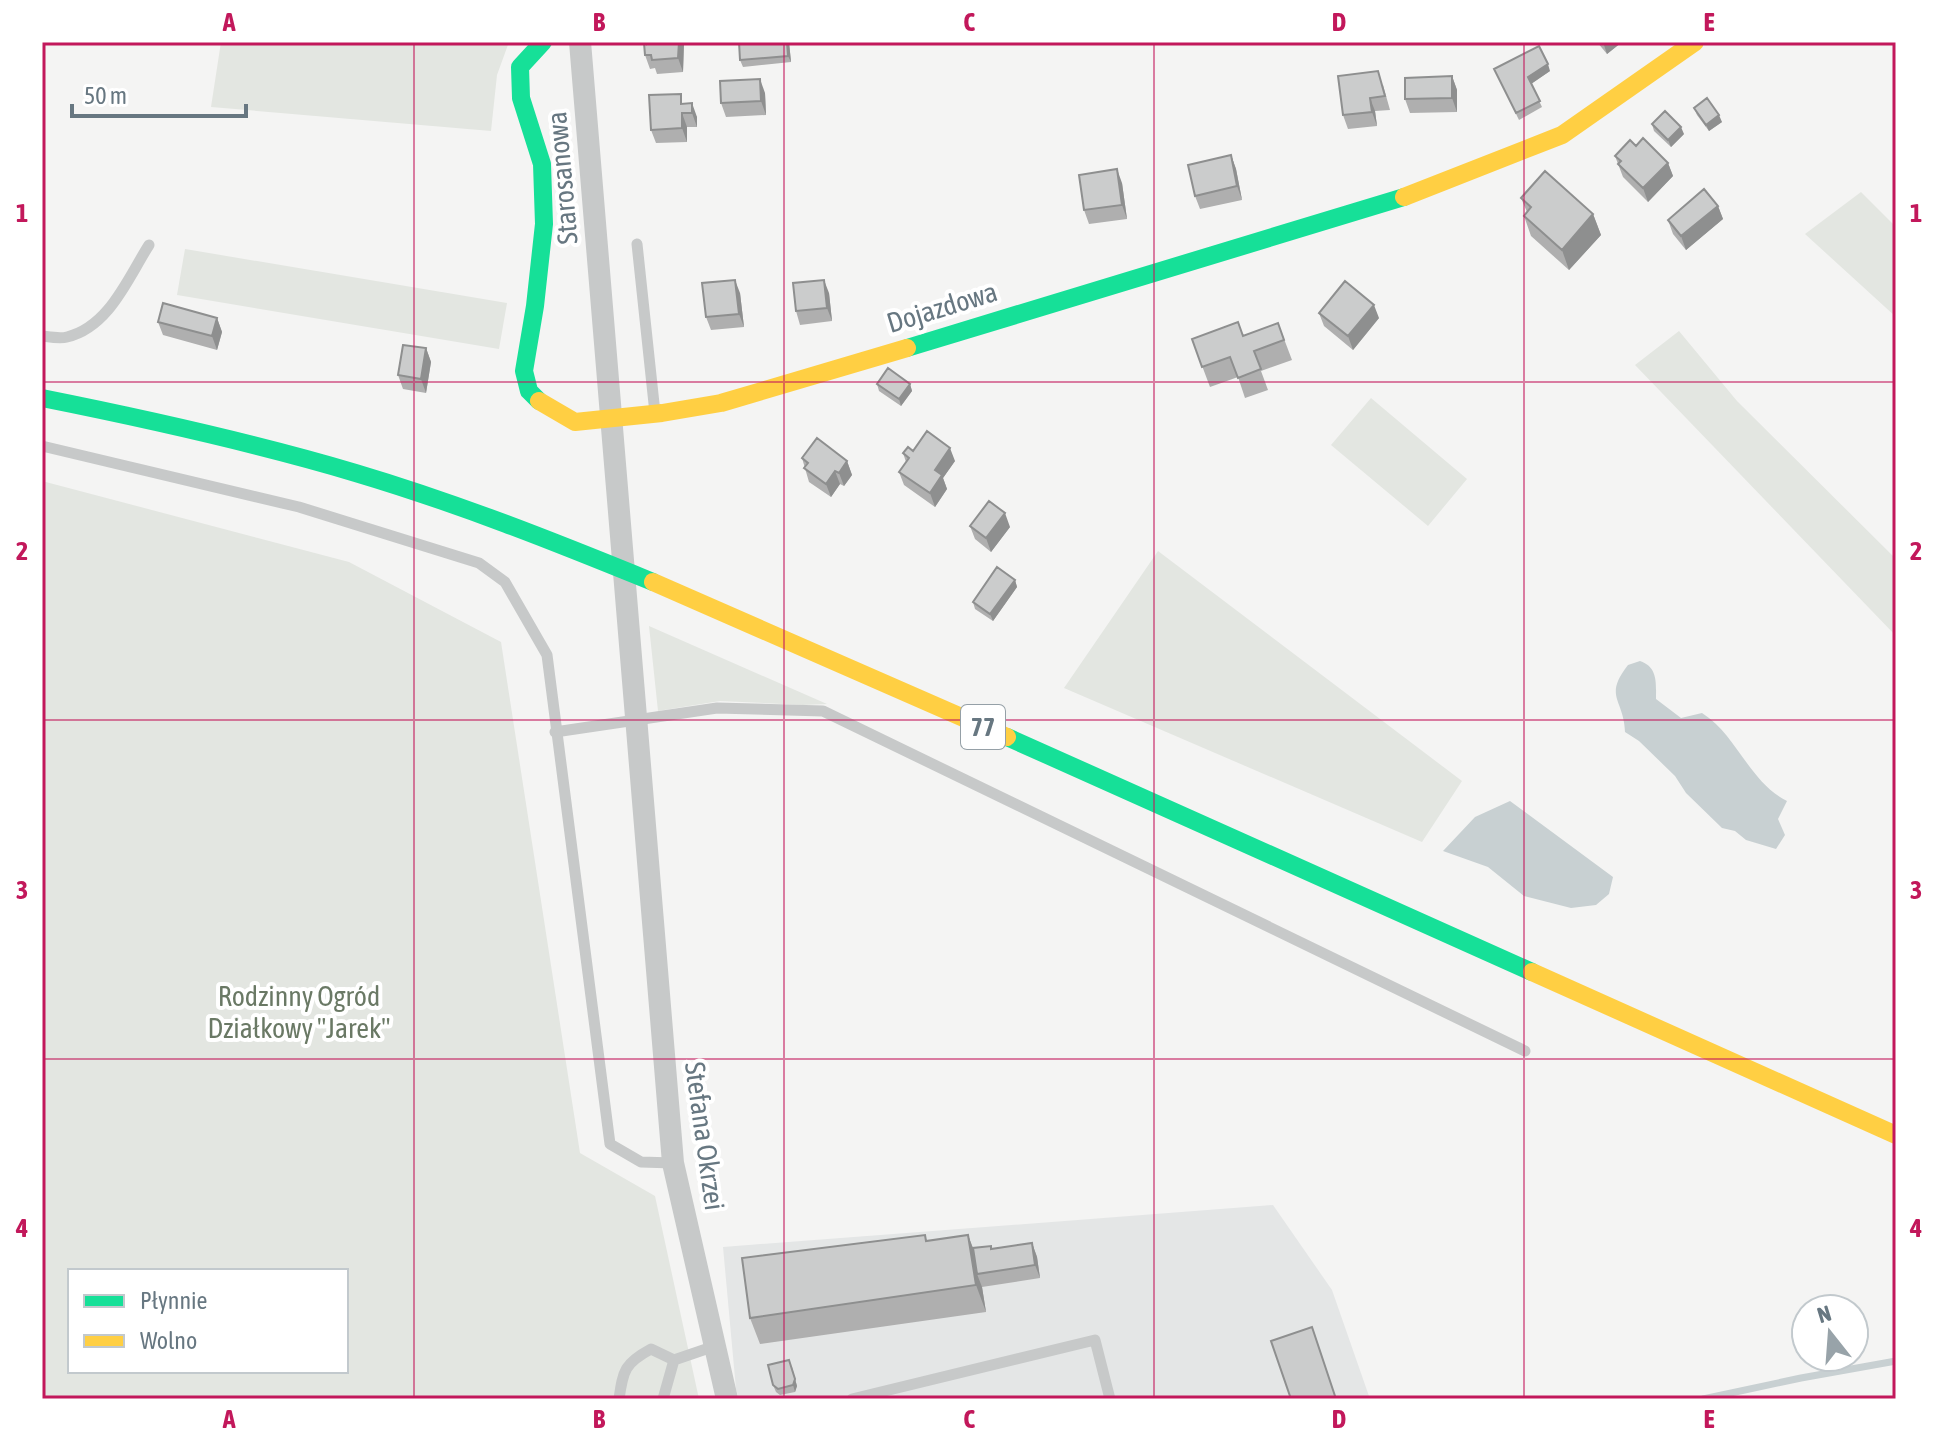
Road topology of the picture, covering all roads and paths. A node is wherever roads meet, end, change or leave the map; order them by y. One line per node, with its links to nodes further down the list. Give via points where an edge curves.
1 (543, 42): 8 (main road, Dojazdowa, via 520,67 521,98 542,164 544,224 524,371 529,391 543,406 575,422)
2 (580, 42): 11 (street, Starosanowa)
3 (1695, 42): 8 (main road, Dojazdowa, via 1562,135 1380,206 721,403)
4 (637, 244): 8 (lane)
5 (149, 245): 6 (lane, via 96,322 67,337)
6 (42, 336)
7 (42, 398): 13 (main road, 77, via 283,452 541,536 801,646)
8 (655, 413)
9 (42, 446): 10 (lane, via 299,507 479,563 505,582 547,655)
10 (555, 732): 12 (lane, via 717,708 823,711); 14 (lane, via 610,1144 641,1162)
11 (650, 876): 14 (street, Stefana Okrzei)
12 (1525, 1051)
13 (1896, 1135)
14 (673, 1163): 15 (street, Stefana Okrzei)
15 (715, 1346): 16 (lane); 19 (street, Stefana Okrzei)
16 (674, 1360): 17 (lane, via 651,1349 631,1360); 18 (lane)
17 (619, 1399)
18 (663, 1399)
19 (727, 1399)
20 (852, 1399): 21 (lane, via 1095,1340)
21 (1110, 1399)

